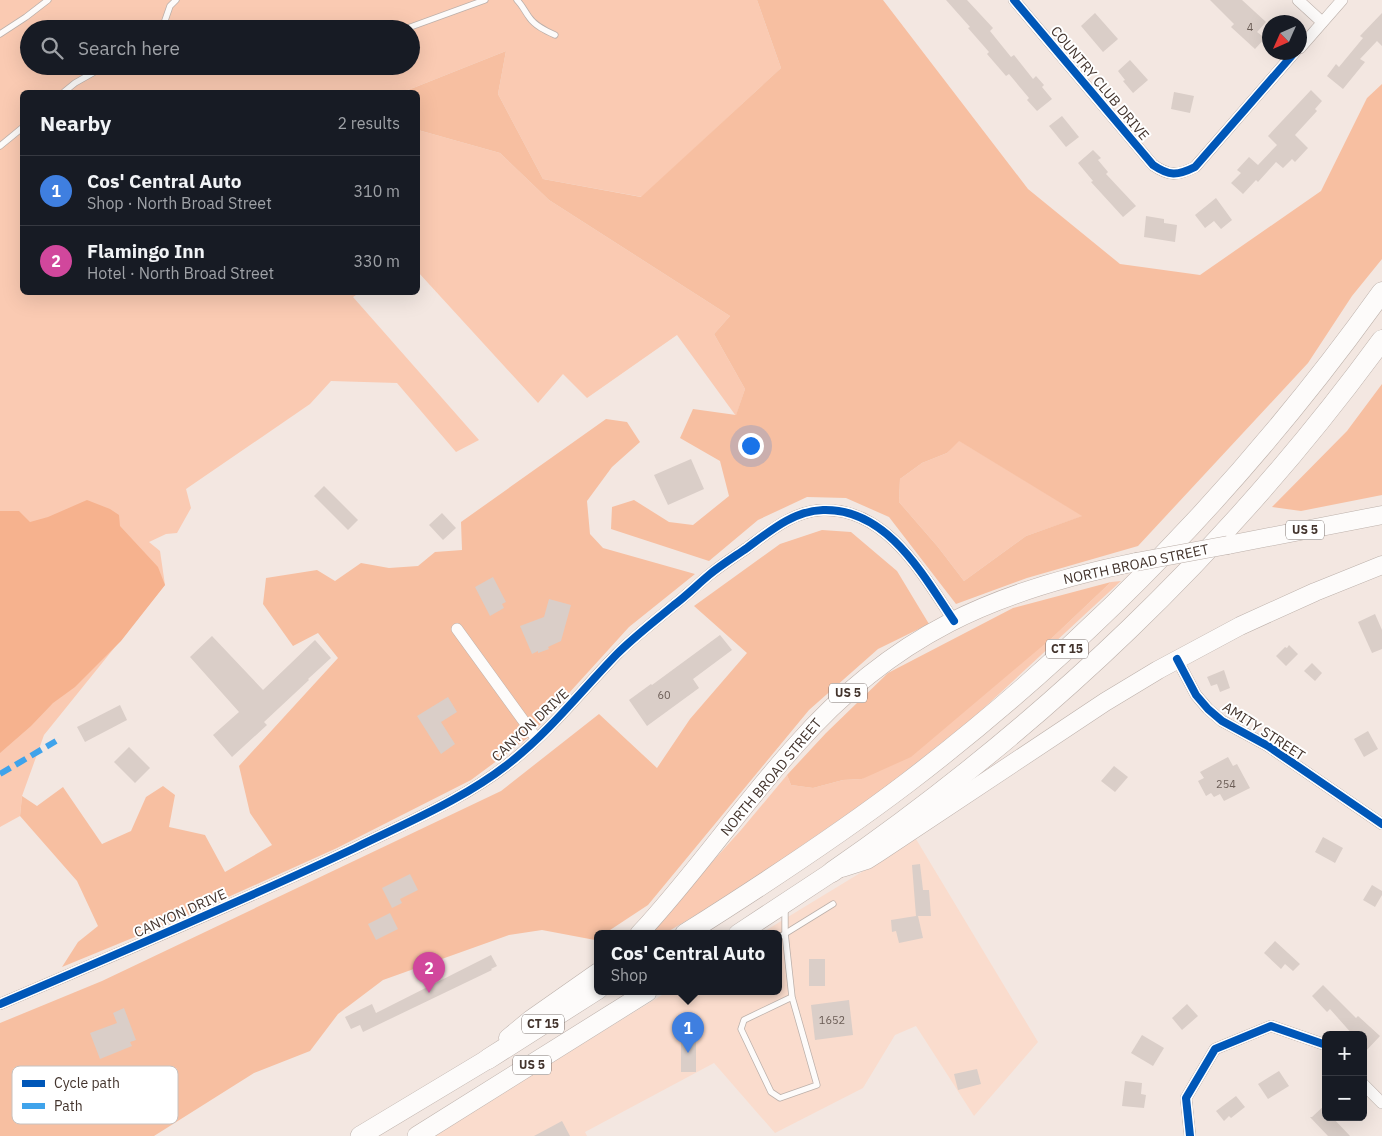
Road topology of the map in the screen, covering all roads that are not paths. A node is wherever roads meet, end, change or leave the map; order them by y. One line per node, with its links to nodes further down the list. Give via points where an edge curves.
1 (48, 0): 8 (lane)
2 (176, 0): 9 (lane)
3 (485, 0): 12 (lane)
4 (517, 0): 14 (lane, via 529,17)
5 (1014, 0): 16 (street, COUNTRY CLUB DRIVE, via 1153,166 1163,172 1173,174 1195,167)
6 (1298, 0): 11 (street)
7 (1342, 0): 11 (street)
8 (21, 20)
9 (165, 20)
10 (20, 21): 13 (lane)
11 (1322, 22): 15 (street)
12 (420, 24)
13 (0, 34)
14 (555, 35)
15 (1307, 40)
16 (1288, 60)
17 (89, 75): 18 (lane)
18 (66, 90)
19 (20, 130): 20 (lane)
20 (0, 146)
21 (1382, 292): 34 (highway, CT 15, via 1240,472 1155,564 1072,644 979,726 886,799)
22 (1382, 340): 30 (highway, CT 15, via 1260,492 1122,636 996,748)
23 (1382, 515): 25 (main road, NORTH BROAD STREET / US 5, bridge, via 1136,562 1052,582)
24 (1382, 565): 27 (main road, via 1272,611)
25 (954, 621): 28 (street, CANYON DRIVE, via 911,559 872,523 850,513 825,510 803,513 780,524 721,567 642,631); 33 (main road, NORTH BROAD STREET / US 5, via 884,664 822,716)
26 (457, 628): 28 (street)
27 (1177, 659): 29 (street, AMITY STREET, via 1196,695 1222,721 1268,746); 30 (main road, via 1098,707 867,860)
28 (536, 738): 42 (street, CANYON DRIVE, via 494,776 439,807 323,863)
29 (1382, 824)
30 (832, 872): 31 (highway)
31 (785, 904): 35 (highway); 36 (lane)
32 (833, 904): 36 (lane)
33 (642, 930)
34 (692, 930)
35 (744, 930)
36 (785, 934): 37 (lane); 41 (lane)
37 (782, 936)
38 (594, 975): 44 (main road, US 5, via 520,1027)
39 (594, 993): 44 (highway, CT 15)
40 (641, 995): 48 (highway, US 5)
41 (792, 997): 41 (lane, via 744,1020 741,1028 771,1092 780,1098 816,1085)
42 (0, 1004)
43 (1322, 1044): 49 (street, via 1271,1026 1215,1049 1186,1098)
44 (488, 1059): 47 (highway, US 5)
45 (1367, 1088): 46 (street)
46 (1382, 1103)
47 (360, 1136)
48 (417, 1136)
49 (1190, 1136)

